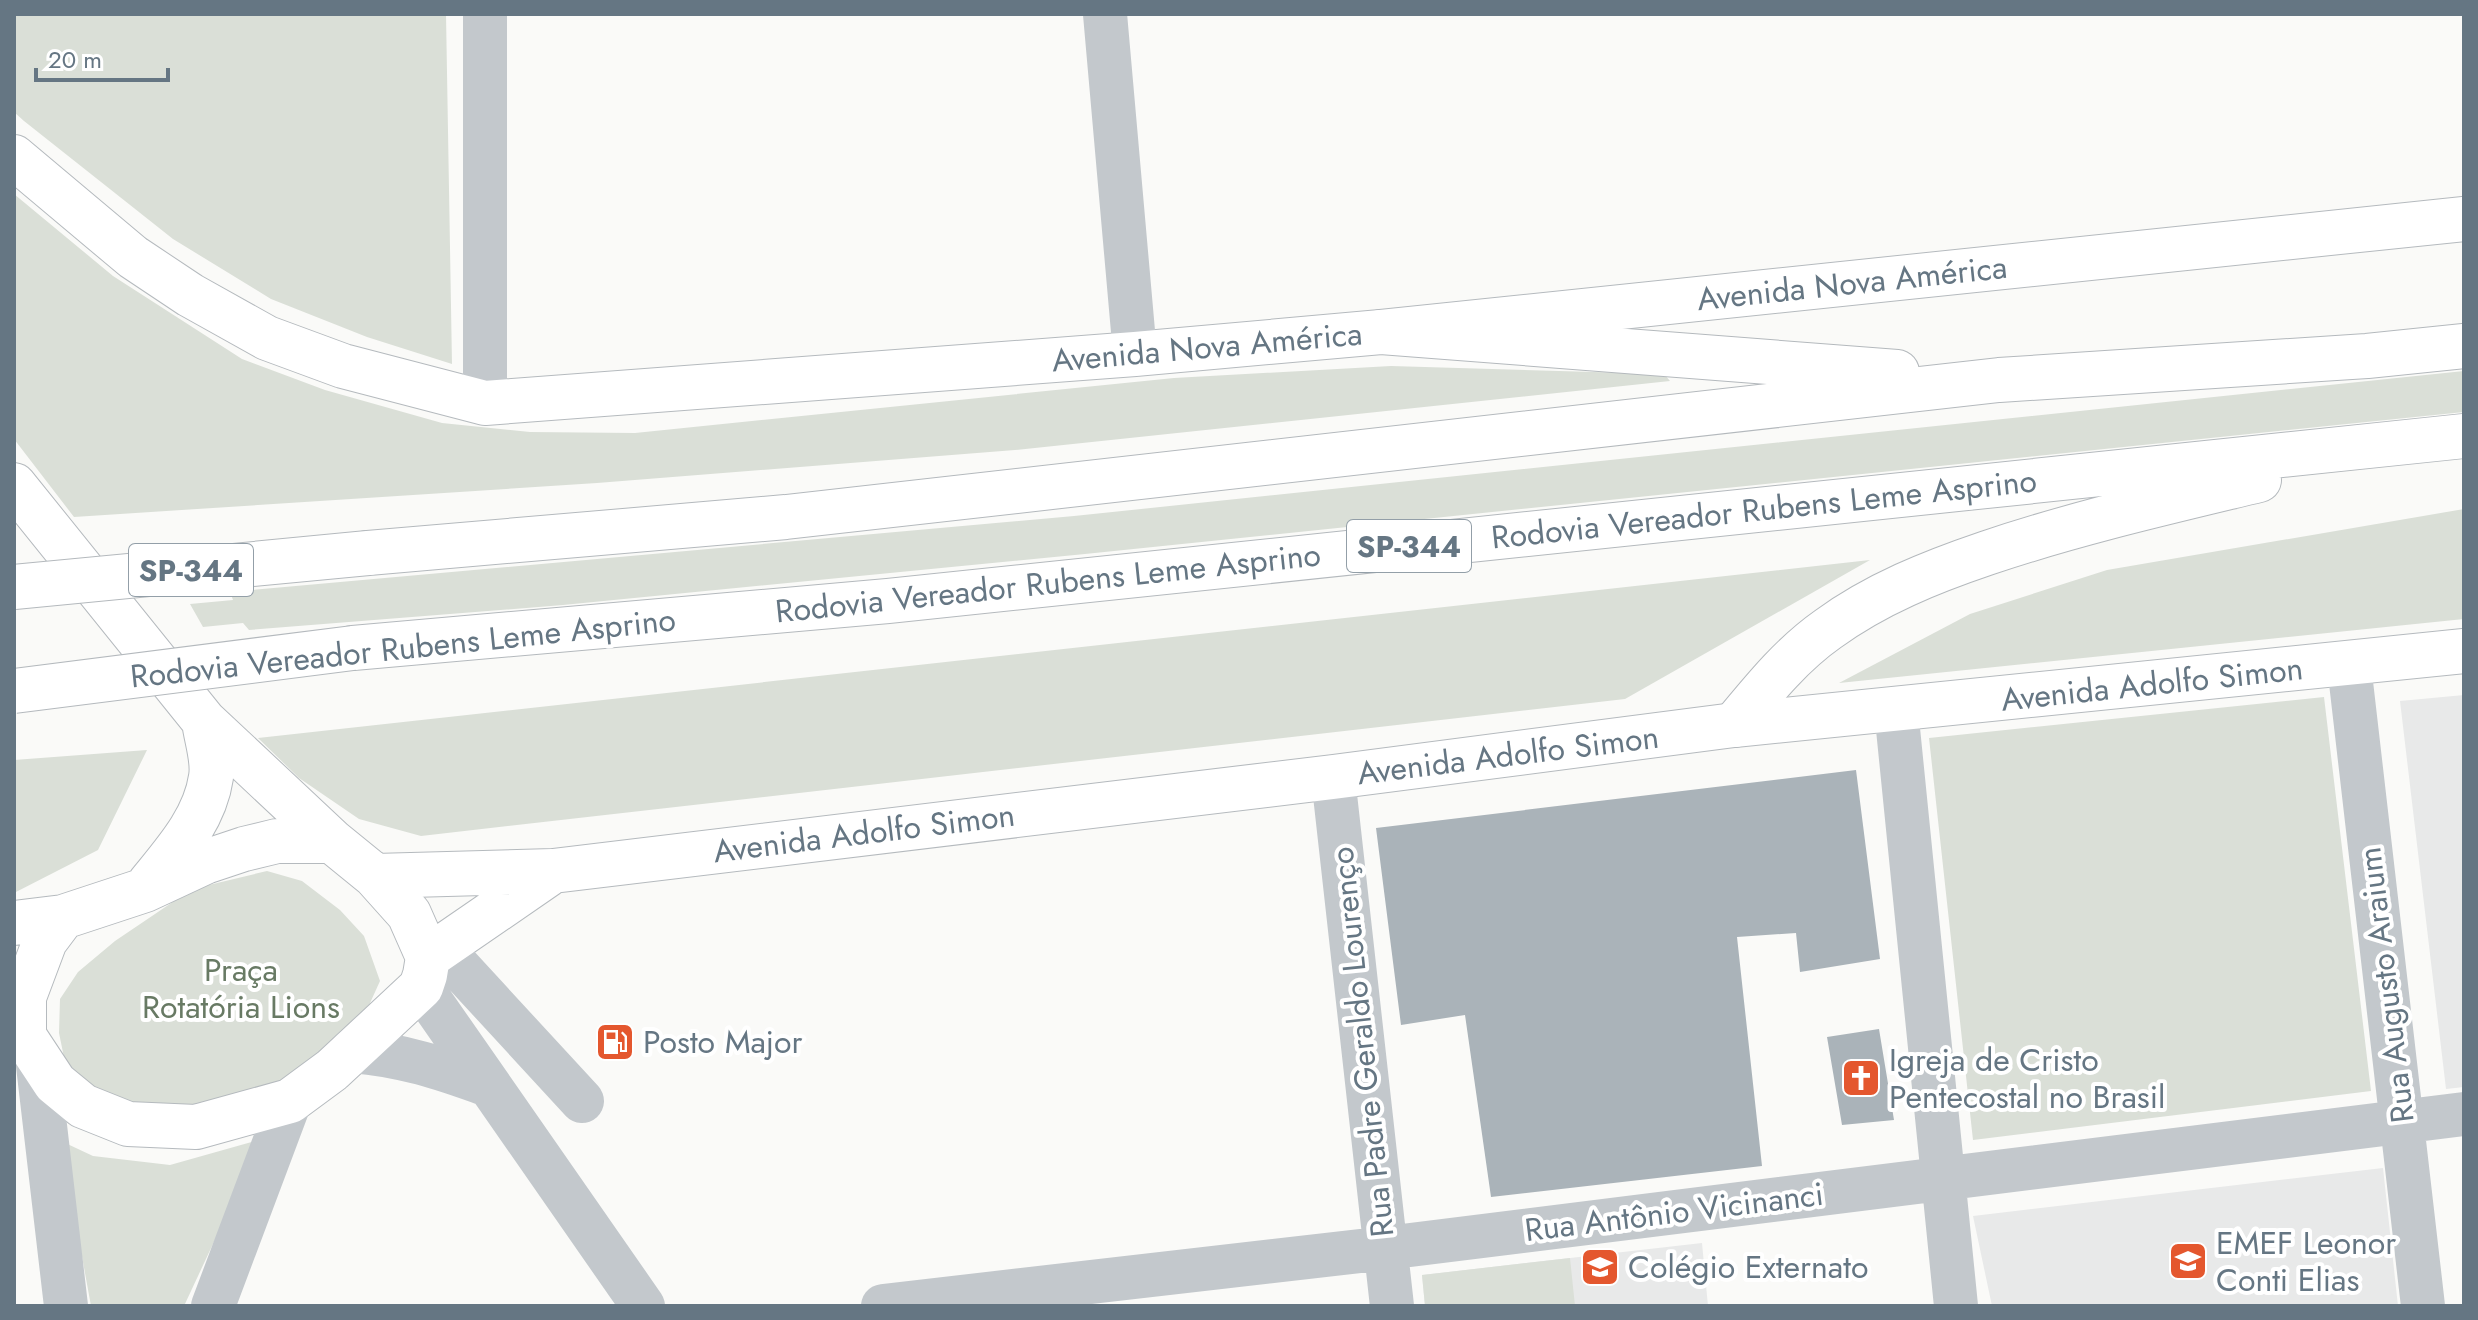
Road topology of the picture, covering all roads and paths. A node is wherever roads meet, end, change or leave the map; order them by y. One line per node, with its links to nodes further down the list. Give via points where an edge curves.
1 (485, 14): 9 (street)
2 (1105, 14): 7 (street)
3 (14, 157): 9 (main road, Avenida Nova América, via 133,257 267,338 343,366)
4 (2464, 219): 5 (main road, Avenida Nova América)
5 (1381, 332): 7 (main road, Avenida Nova América); 8 (main road)
6 (2464, 346): 8 (main road, SP-344)
7 (1135, 354): 9 (main road, Avenida Nova América)
8 (1999, 380): 12 (main road, SP-344, bridge, via 786,517)
9 (485, 403)
10 (2443, 438): 15 (main road, Rodovia Vereador Rubens Leme Asprino / SP-344, bridge, via 888,601 353,648); 18 (main road, via 2061,528 1932,573 1884,594 1827,629 1777,673)
11 (14, 485): 17 (main road)
12 (14, 587)
13 (2464, 651): 14 (main road, Avenida Adolfo Simon)
14 (2349, 665): 16 (main road, Avenida Adolfo Simon); 33 (street, Rua Augusto Araium)
15 (14, 691)
16 (1896, 709): 18 (main road, Avenida Adolfo Simon); 34 (street)
17 (204, 721): 20 (main road); 23 (main road, via 212,775 200,813)
18 (1734, 725): 19 (main road, Avenida Adolfo Simon)
19 (1333, 777): 21 (main road, Avenida Adolfo Simon); 35 (street, Rua Padre Geraldo Lourenço)
20 (332, 841): 22 (main road); 23 (main road, via 277,841 244,849)
21 (553, 871): 22 (main road, Avenida Adolfo Simon); 26 (main road, Avenida Adolfo Simon)
22 (375, 876): 26 (main road, via 409,914)
23 (145, 890): 24 (main road)
24 (63, 917): 25 (main road); 27 (main road, via 45,941 24,997)
25 (14, 923)
26 (430, 964): 28 (main road, Avenida Adolfo Simon); 29 (street); 31 (street)
27 (25, 1040): 30 (main road, via 55,1083 83,1106 128,1124 196,1127); 36 (street)
28 (352, 1051): 29 (street, via 420,1061); 30 (main road, Avenida Adolfo Simon)
29 (488, 1085): 38 (street)
30 (290, 1101): 37 (street)
31 (582, 1101)
32 (2464, 1114): 33 (street, Rua Antônio Vicinanci)
33 (2402, 1120): 34 (street, Rua Antônio Vicinanci); 42 (street, Rua Augusto Araium)
34 (1944, 1177): 35 (street, Rua Antônio Vicinanci); 41 (street)
35 (1386, 1248): 39 (street, Rua Antônio Vicinanci); 40 (street, Rua Padre Geraldo Lourenço)
36 (66, 1306)
37 (213, 1306)
38 (643, 1306)
39 (883, 1306)
40 (1392, 1306)
41 (1956, 1306)
42 (2423, 1306)

